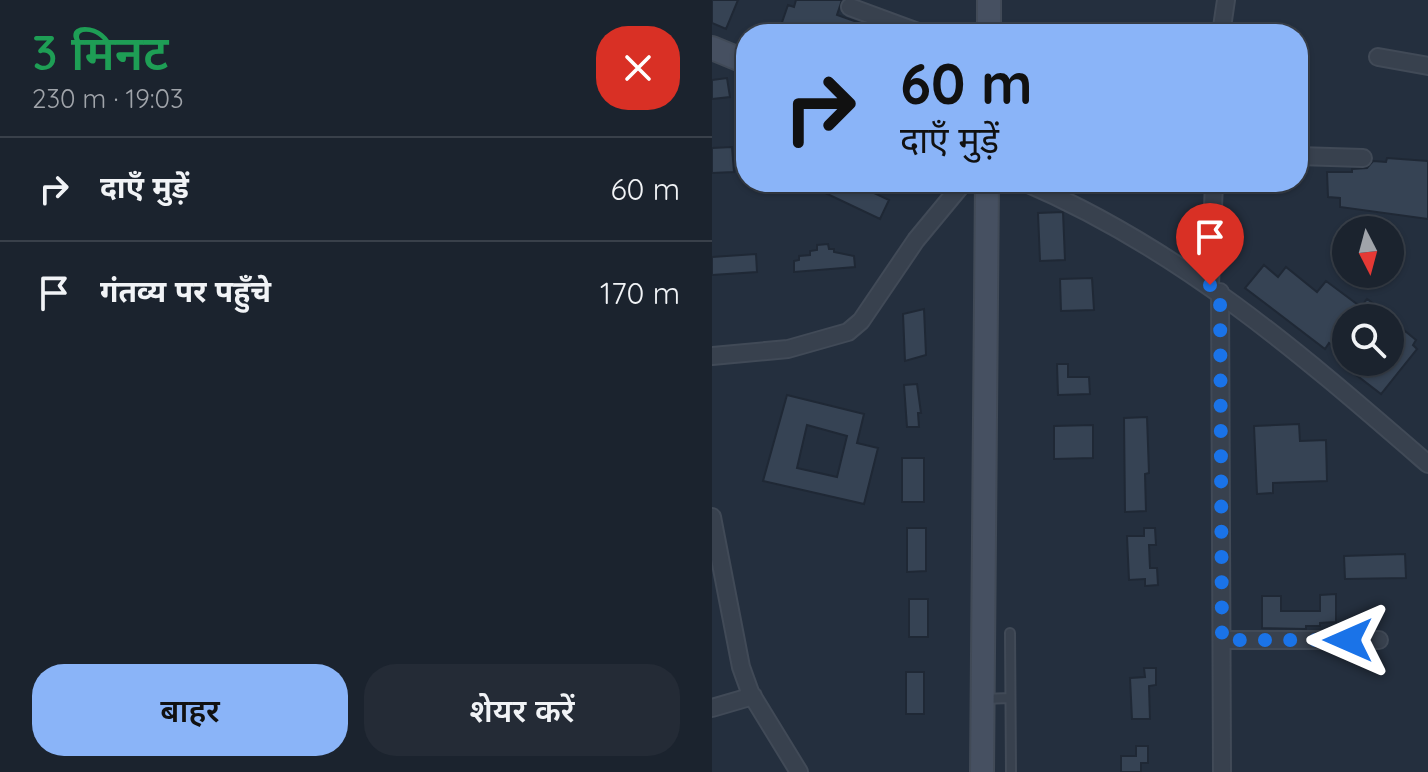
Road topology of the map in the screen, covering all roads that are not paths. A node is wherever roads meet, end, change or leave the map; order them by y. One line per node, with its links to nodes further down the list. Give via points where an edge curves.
1 (989, 0): 5 (main road)
2 (1226, 0): 6 (street)
3 (850, 7): 4 (street)
4 (896, 24)
5 (989, 24)
6 (1222, 24)
7 (712, 48): 9 (main road)
8 (1378, 57): 10 (street)
9 (736, 58)
10 (1428, 66)
11 (1308, 156): 12 (street)
12 (1363, 158)
13 (956, 192): 18 (street, via 848,332 788,349)
14 (987, 192): 26 (main road)
15 (1046, 192): 17 (street, via 1091,213)
16 (1214, 192): 17 (street)
17 (1215, 289): 19 (street, via 1257,318); 22 (street)
18 (712, 356)
19 (1428, 464)
20 (712, 517): 24 (street, via 732,630)
21 (1010, 633): 25 (lane)
22 (1222, 640): 23 (street); 31 (street)
23 (1379, 640)
24 (753, 696): 27 (street); 28 (street)
25 (1010, 698): 26 (lane); 30 (lane)
26 (982, 699): 29 (main road)
27 (712, 708)
28 (799, 772)
29 (982, 772)
30 (1011, 772)
31 (1222, 772)

